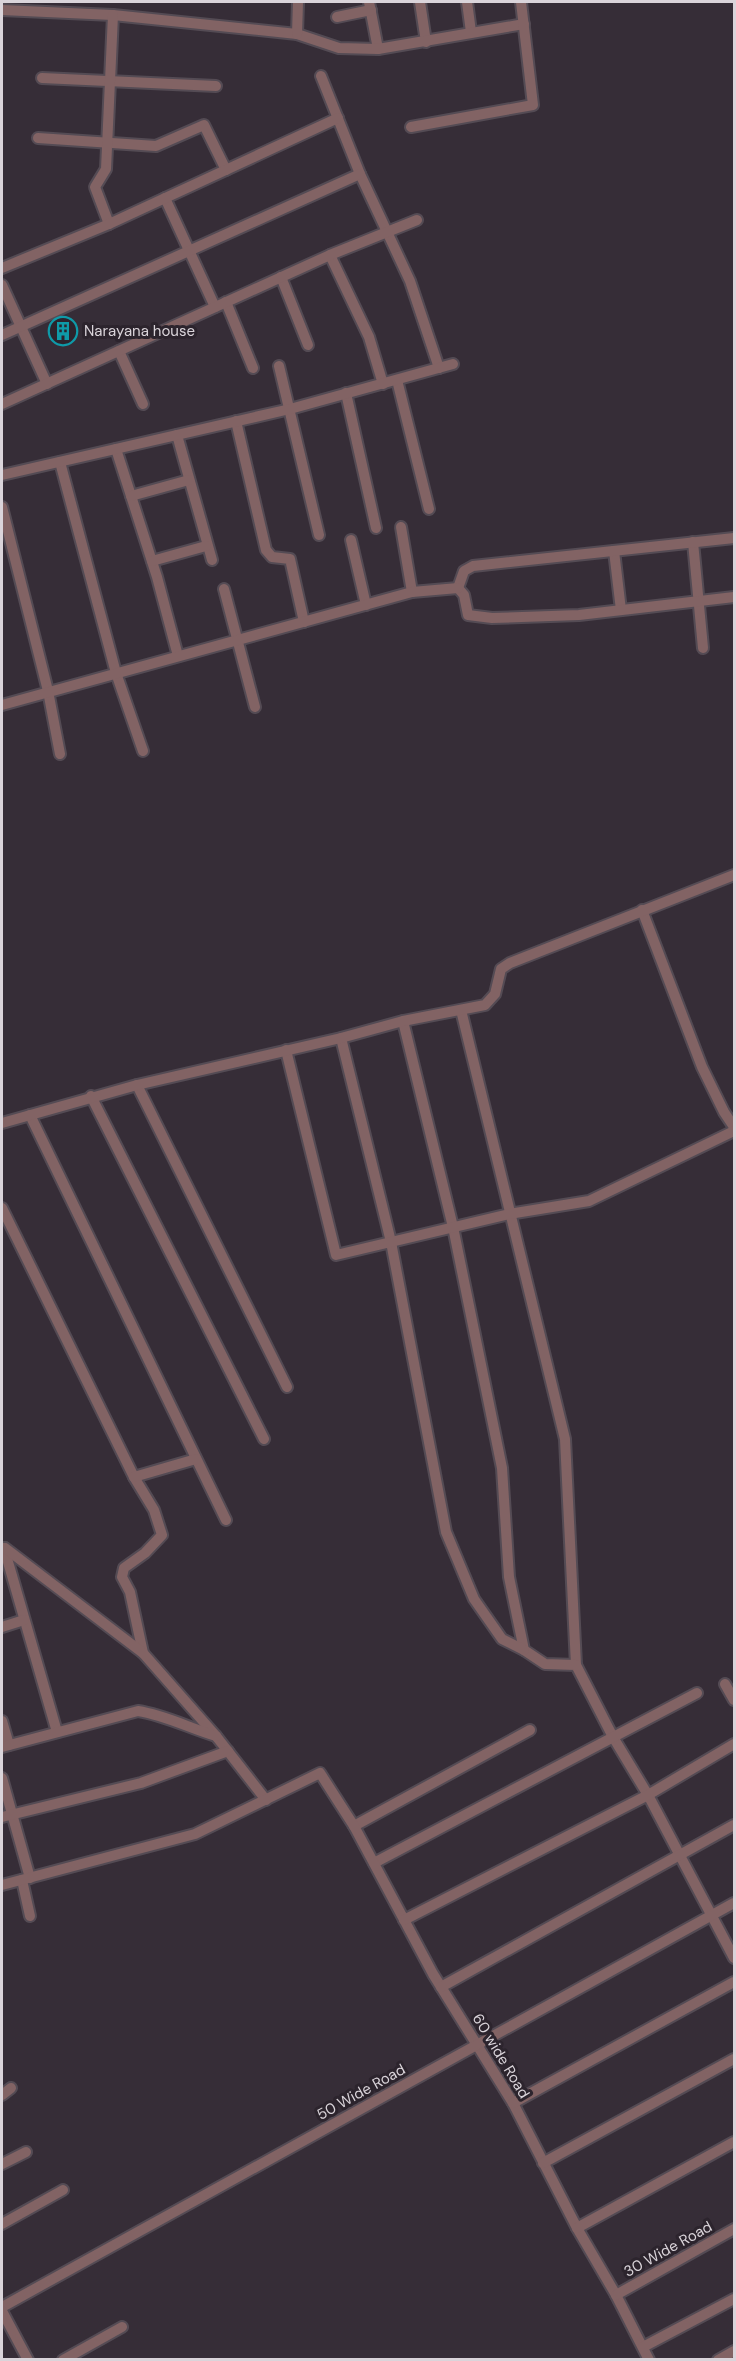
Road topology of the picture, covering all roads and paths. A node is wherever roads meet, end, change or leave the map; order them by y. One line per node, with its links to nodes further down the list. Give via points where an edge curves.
1 (298, 2): 11 (street)
2 (420, 2): 12 (street)
3 (467, 2): 10 (street)
4 (521, 2): 9 (street)
5 (370, 6): 8 (street); 13 (street)
6 (2, 10): 7 (street)
7 (113, 15): 11 (street); 16 (street)
8 (337, 17)
9 (524, 24): 10 (street); 19 (street, via 533,105)
10 (471, 32): 12 (street)
11 (297, 34): 13 (street, via 339,48)
12 (426, 42): 13 (street)
13 (378, 49)
14 (321, 76): 18 (street)
15 (42, 78): 16 (street)
16 (110, 81): 17 (street); 21 (street)
17 (216, 86)
18 (338, 118): 22 (street); 23 (street)
19 (411, 127)
20 (38, 138): 21 (street)
21 (107, 141): 22 (street, via 156,146 204,125); 26 (street, via 106,168 94,187)
22 (226, 170): 24 (street)
23 (360, 174): 27 (street); 28 (street)
24 (165, 198): 26 (street); 28 (street)
25 (417, 220): 27 (street)
26 (109, 224): 30 (street)
27 (387, 232): 29 (street); 42 (street, via 410,281)
28 (187, 250): 34 (street); 35 (street)
29 (330, 255): 31 (street); 45 (street, via 369,337)
30 (2, 268)
31 (281, 277): 33 (street); 37 (street)
32 (2, 285): 35 (street)
33 (226, 302): 34 (street); 41 (street)
34 (215, 308): 38 (street)
35 (21, 326): 36 (street); 44 (street)
36 (2, 335)
37 (308, 345)
38 (119, 351): 44 (street); 48 (street)
39 (453, 364): 42 (street)
40 (279, 366): 49 (street)
41 (253, 368)
42 (439, 368): 43 (street)
43 (398, 380): 45 (street); 58 (street)
44 (47, 384): 47 (street)
45 (383, 384): 46 (street)
46 (346, 393): 49 (street); 60 (street)
47 (2, 404)
48 (142, 404)
49 (290, 409): 50 (street); 61 (street)
50 (236, 421): 51 (street); 76 (street, via 266,550 272,557 290,559)
51 (177, 435): 52 (street); 55 (street)
52 (116, 449): 53 (street); 56 (street)
53 (60, 462): 54 (street); 80 (street)
54 (2, 475)
55 (189, 480): 56 (street); 65 (street)
56 (131, 496): 68 (street)
57 (2, 507): 81 (street)
58 (429, 510)
59 (401, 526): 71 (street)
60 (376, 528)
61 (320, 535)
62 (735, 538): 64 (street)
63 (351, 540): 74 (street)
64 (693, 542): 66 (street); 73 (street)
65 (206, 546): 67 (street); 68 (street)
66 (614, 551): 69 (street, via 473,566 464,571); 75 (street)
67 (212, 560)
68 (152, 561): 79 (street)
69 (458, 588): 71 (street); 75 (street, via 464,595 468,615 482,618)
70 (224, 590): 77 (street)
71 (412, 592): 74 (street)
72 (735, 597): 73 (street)
73 (699, 601): 75 (street); 78 (street)
74 (366, 605): 76 (street)
75 (621, 610)
76 (304, 622): 77 (street)
77 (237, 640): 79 (street); 83 (street)
78 (703, 648)
79 (178, 656): 80 (street)
80 (116, 673): 81 (street); 84 (street)
81 (48, 691): 82 (street); 85 (street)
82 (2, 705)
83 (255, 707)
84 (143, 751)
85 (60, 754)
86 (735, 875): 87 (street)
87 (642, 910): 88 (street, via 510,963 501,969 495,994 485,1005); 96 (street, via 702,1066)
88 (461, 1010): 89 (street); 98 (street)
89 (403, 1021): 90 (street); 99 (street)
90 (341, 1038): 91 (street); 100 (street)
91 (286, 1050): 92 (street); 100 (street, via 336,1255)
92 (136, 1085): 93 (street); 101 (street)
93 (91, 1096): 94 (street); 102 (street)
94 (30, 1115): 95 (street); 103 (street)
95 (2, 1123)
96 (735, 1129): 98 (street, via 589,1202)
97 (2, 1208): 104 (street)
98 (510, 1214): 99 (street); 111 (street, via 565,1439)
99 (453, 1227): 100 (street); 109 (street, via 502,1468 509,1577)
100 (391, 1242): 109 (street, via 446,1532 474,1599 502,1639)
101 (286, 1387)
102 (264, 1439)
103 (196, 1459): 104 (street); 105 (street)
104 (134, 1477): 110 (street, via 154,1510 162,1534 124,1568 122,1577 130,1592)
105 (226, 1520)
106 (3, 1547): 107 (street); 110 (street)
107 (24, 1620): 108 (street); 117 (street)
108 (2, 1627)
109 (524, 1650): 111 (street, via 545,1664)
110 (143, 1653): 118 (street)
111 (576, 1665): 119 (street)
112 (725, 1684): 114 (street)
113 (697, 1693): 119 (street)
114 (735, 1700)
115 (2, 1721): 121 (street)
116 (530, 1730): 128 (street)
117 (57, 1732): 118 (street, via 138,1711); 121 (street)
118 (216, 1736): 122 (street)
119 (613, 1737): 124 (street); 130 (street)
120 (735, 1744): 124 (street)
121 (5, 1746)
122 (228, 1750): 125 (street); 126 (street, via 141,1783)
123 (2, 1778): 126 (street)
124 (648, 1795): 129 (street); 136 (street)
125 (266, 1800): 128 (street, 60 wide Road, via 320,1773); 131 (street, via 195,1834)
126 (7, 1816): 131 (street)
127 (735, 1825): 129 (street)
128 (354, 1826): 130 (street, 60 wide Road)
129 (680, 1856): 135 (street); 139 (street)
130 (374, 1863): 136 (street, 60 wide Road)
131 (26, 1879): 132 (street); 134 (street)
132 (2, 1885)
133 (735, 1903): 135 (street, 50 Wide Road)
134 (30, 1916)
135 (711, 1916): 137 (street); 140 (street, 50 Wide Road)
136 (404, 1920): 139 (street, 60 wide Road)
137 (735, 1958)
138 (735, 1982): 142 (street)
139 (441, 1987): 140 (street, 60 wide Road)
140 (477, 2045): 142 (street, 60 wide Road); 153 (street, 50 Wide Road)
141 (735, 2060): 145 (street)
142 (513, 2103): 145 (street, 60 wide Road)
143 (735, 2142): 149 (street)
144 (26, 2152): 146 (street)
145 (543, 2163): 149 (street, 60 wide Road)
146 (2, 2164)
147 (63, 2190): 148 (street)
148 (2, 2224)
149 (577, 2228): 151 (street, 60 wide Road)
150 (735, 2229): 151 (street, 30 Wide Road)
151 (616, 2295): 155 (street, 60 wide Road)
152 (735, 2300): 155 (street)
153 (2, 2309): 157 (street)
154 (122, 2327): 158 (street)
155 (643, 2347): 159 (street, 60 wide Road)
156 (735, 2351): 160 (street)
157 (28, 2360)
158 (63, 2360)
159 (649, 2360)
160 (718, 2360)

